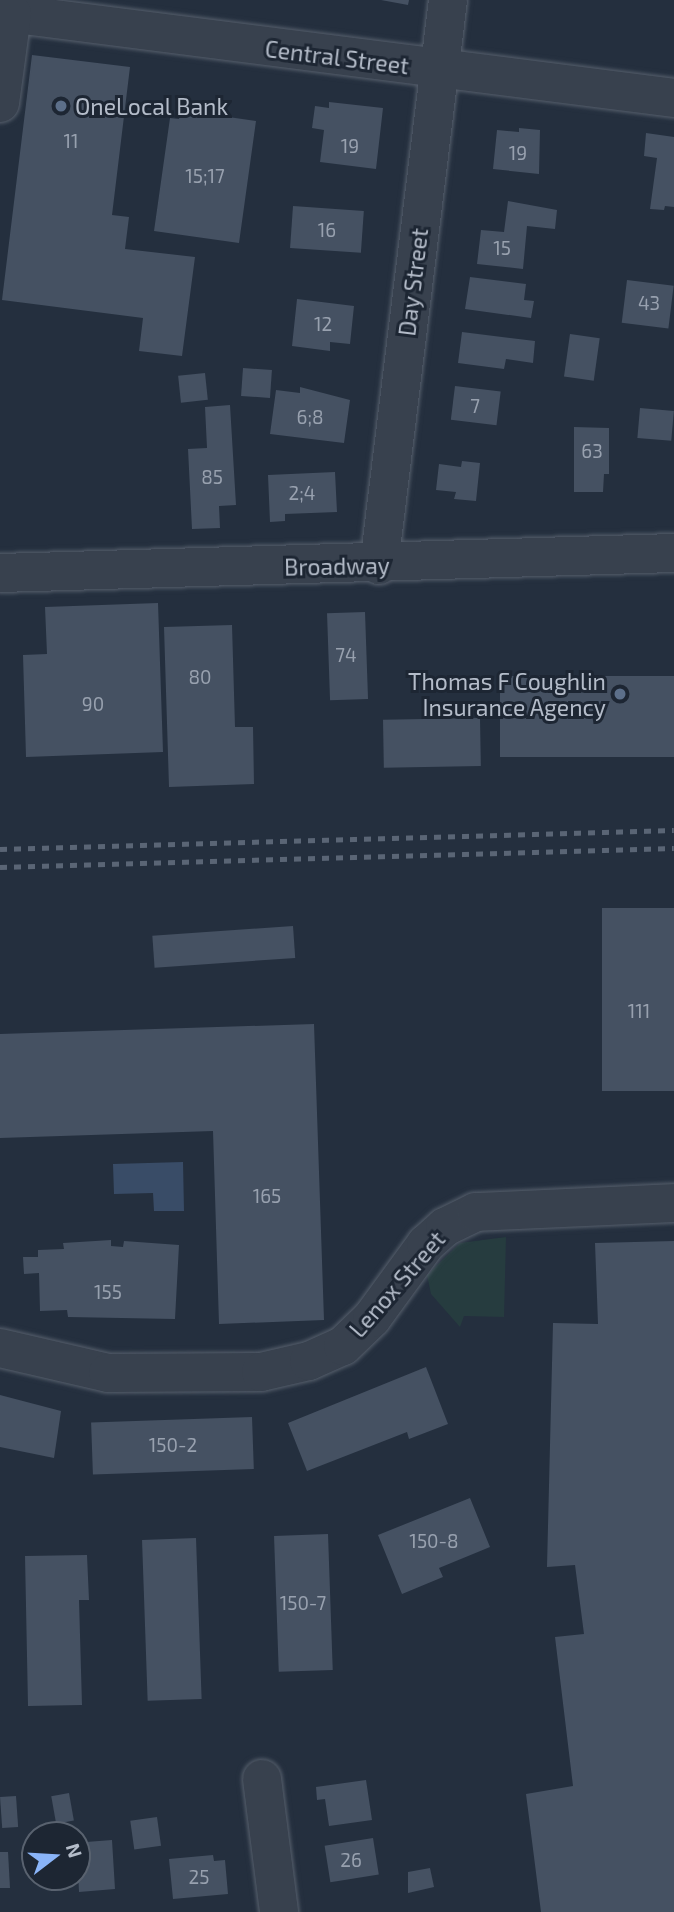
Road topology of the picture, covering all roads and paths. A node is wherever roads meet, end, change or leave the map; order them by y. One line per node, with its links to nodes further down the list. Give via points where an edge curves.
1 (448, 0): 3 (street, Day Street)
2 (6, 13): 3 (street, Central Street); 5 (street)
3 (438, 70): 4 (street, Central Street); 7 (street, Day Street)
4 (674, 98)
5 (0, 103)
6 (674, 553): 7 (street, Broadway)
7 (379, 565): 8 (street, Broadway)
8 (0, 573)
9 (674, 1203): 10 (street, Lenox Street, via 476,1212 445,1227 426,1244 372,1318 343,1346 309,1361 261,1372 108,1373)
10 (0, 1348)
11 (262, 1779): 12 (street)
12 (279, 1912)

